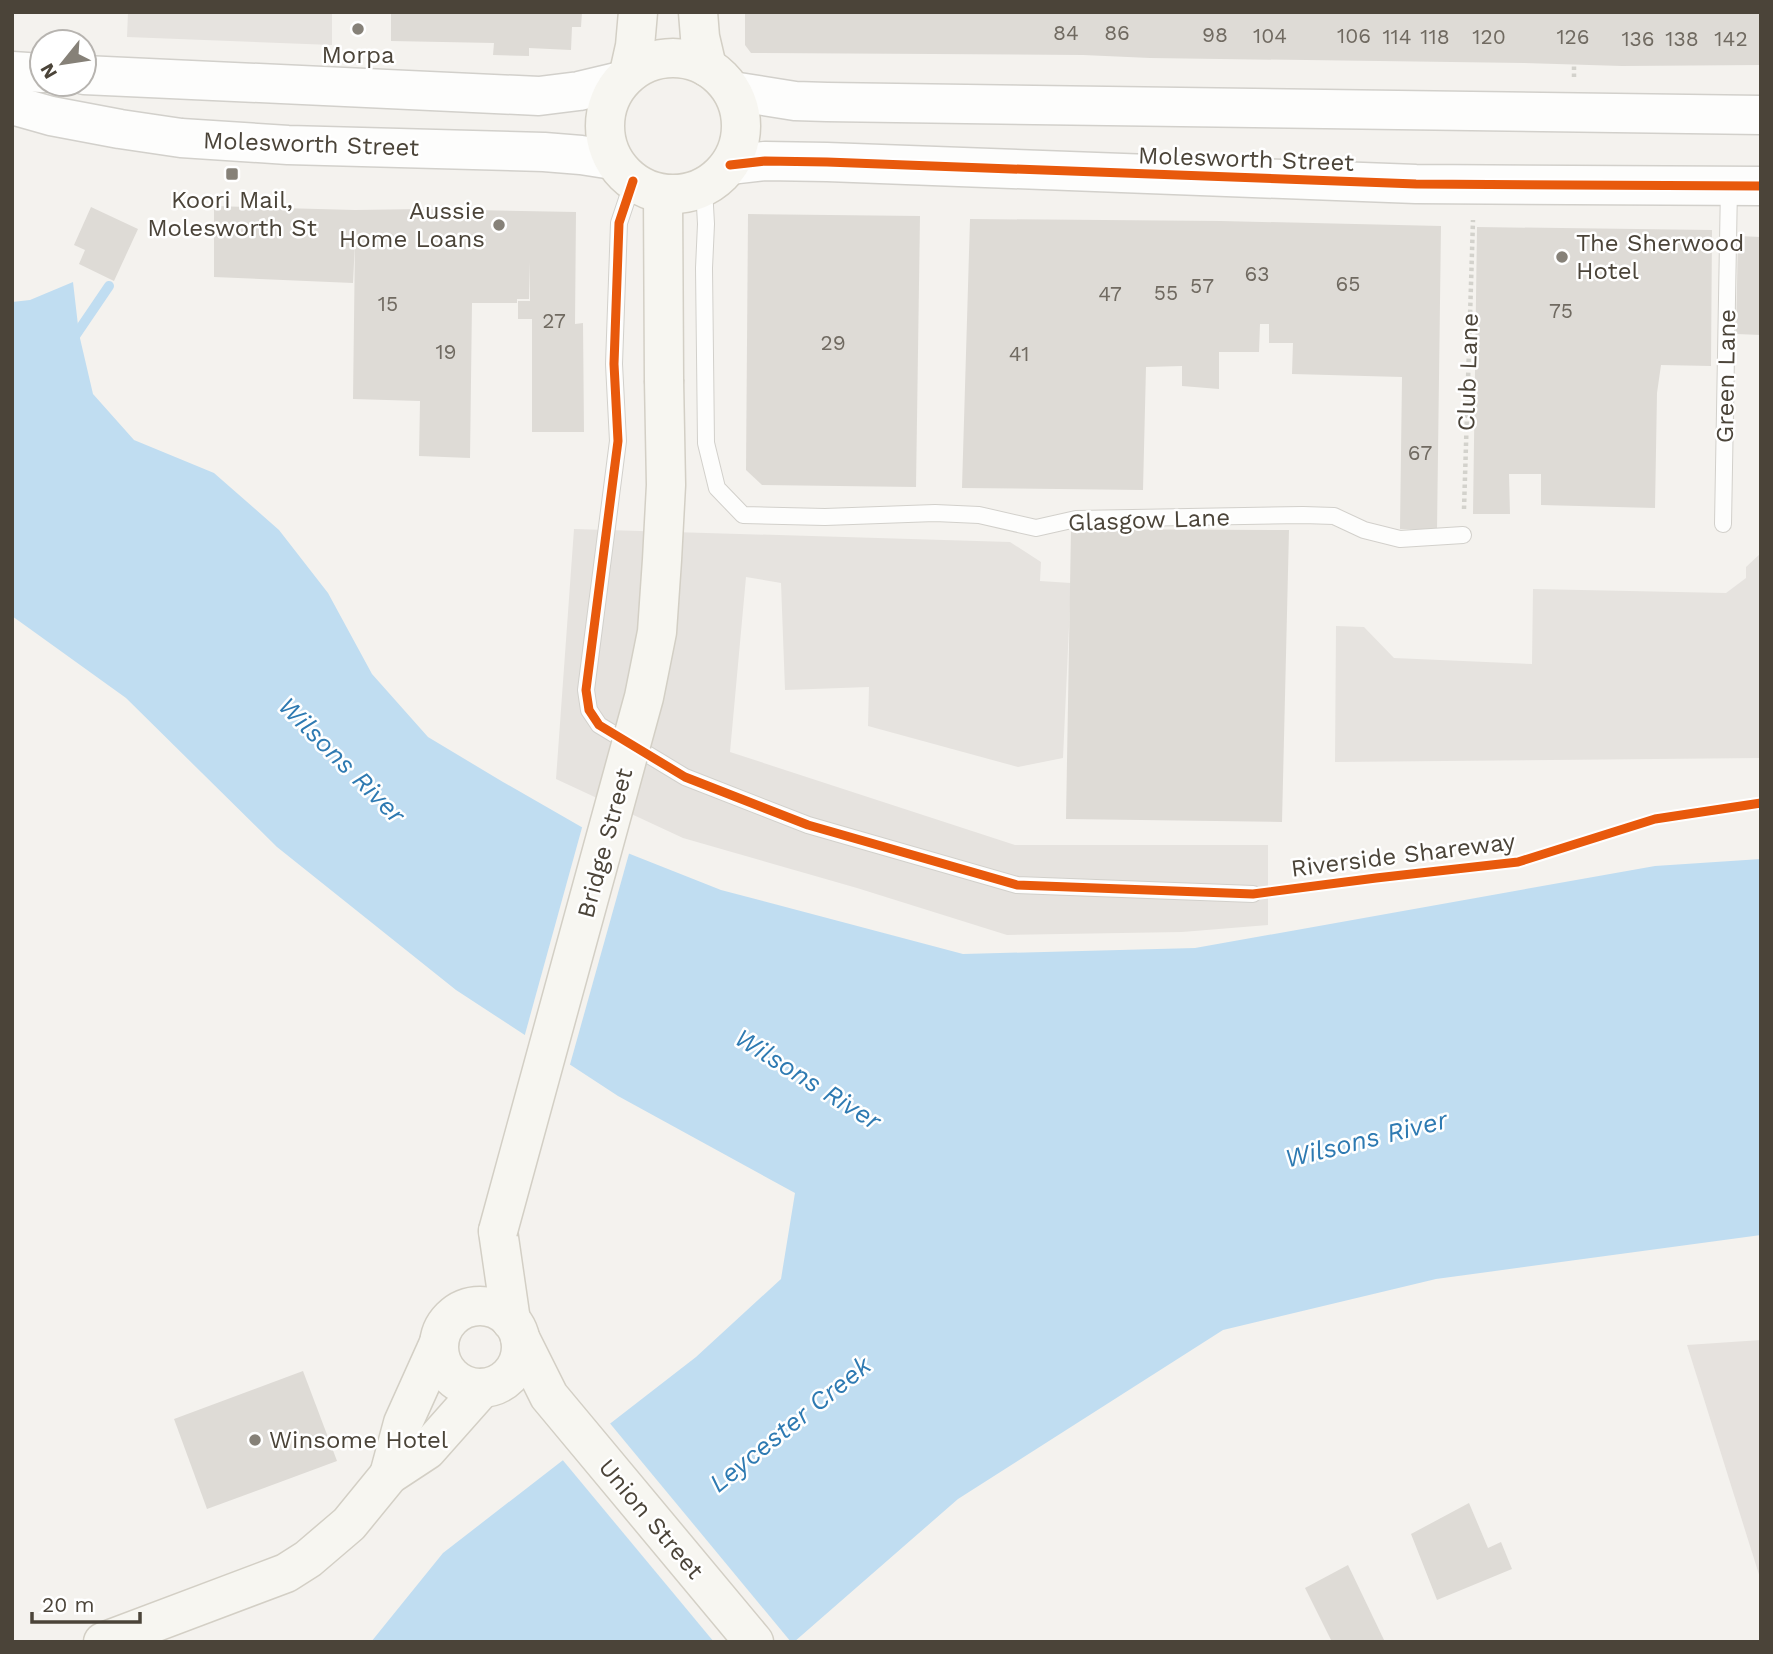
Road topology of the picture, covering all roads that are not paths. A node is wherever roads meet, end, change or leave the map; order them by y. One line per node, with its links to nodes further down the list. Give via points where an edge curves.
1 (638, 12): 4 (main road, via 635,46)
2 (698, 12): 5 (main road, via 701,37)
3 (98, 76): 4 (street, via 539,96 579,91)
4 (625, 77): 5 (main road, via 645,63 685,58); 9 (main road, via 610,99 604,120 606,141)
5 (719, 79): 7 (street, Molesworth Street, via 795,101 841,103); 8 (main road, via 739,108 741,128 738,147)
6 (12, 105): 9 (street, Molesworth Street, via 120,130 181,138 581,155)
7 (1761, 116)
8 (717, 176): 9 (main road, via 676,195); 10 (street, Molesworth Street, via 765,161 790,161 1416,184); 12 (lane, Glasgow Lane, via 706,224 704,268 706,443 717,488 743,515 934,513 979,515 1036,528 1076,519 1303,515 1334,516 1400,539)
9 (636, 179): 13 (lane, via 619,223 614,365 618,441 586,690 589,710 599,725 685,777 808,825 1017,885); 14 (main road, Bridge Street, bridge, via 664,380 666,485 657,632 644,698)
10 (1745, 186): 11 (lane, Green Lane)
11 (1723, 524)
12 (1463, 535)
13 (1254, 894)
14 (498, 1231): 15 (main road, Bridge Street); 16 (main road, Bridge Street)
15 (460, 1312): 16 (main road, via 493,1309); 17 (main road, via 450,1319)
16 (516, 1330): 18 (main road, via 521,1350 518,1363 512,1373); 19 (main road, Union Street)
17 (439, 1343): 18 (main road, via 451,1376 470,1387); 20 (main road, via 403,1423)
18 (492, 1385): 19 (main road); 20 (main road, via 427,1450)
19 (549, 1396): 22 (main road, Union Street)
20 (389, 1475): 21 (main road, via 349,1524 286,1573)
21 (103, 1642)
22 (754, 1642)

